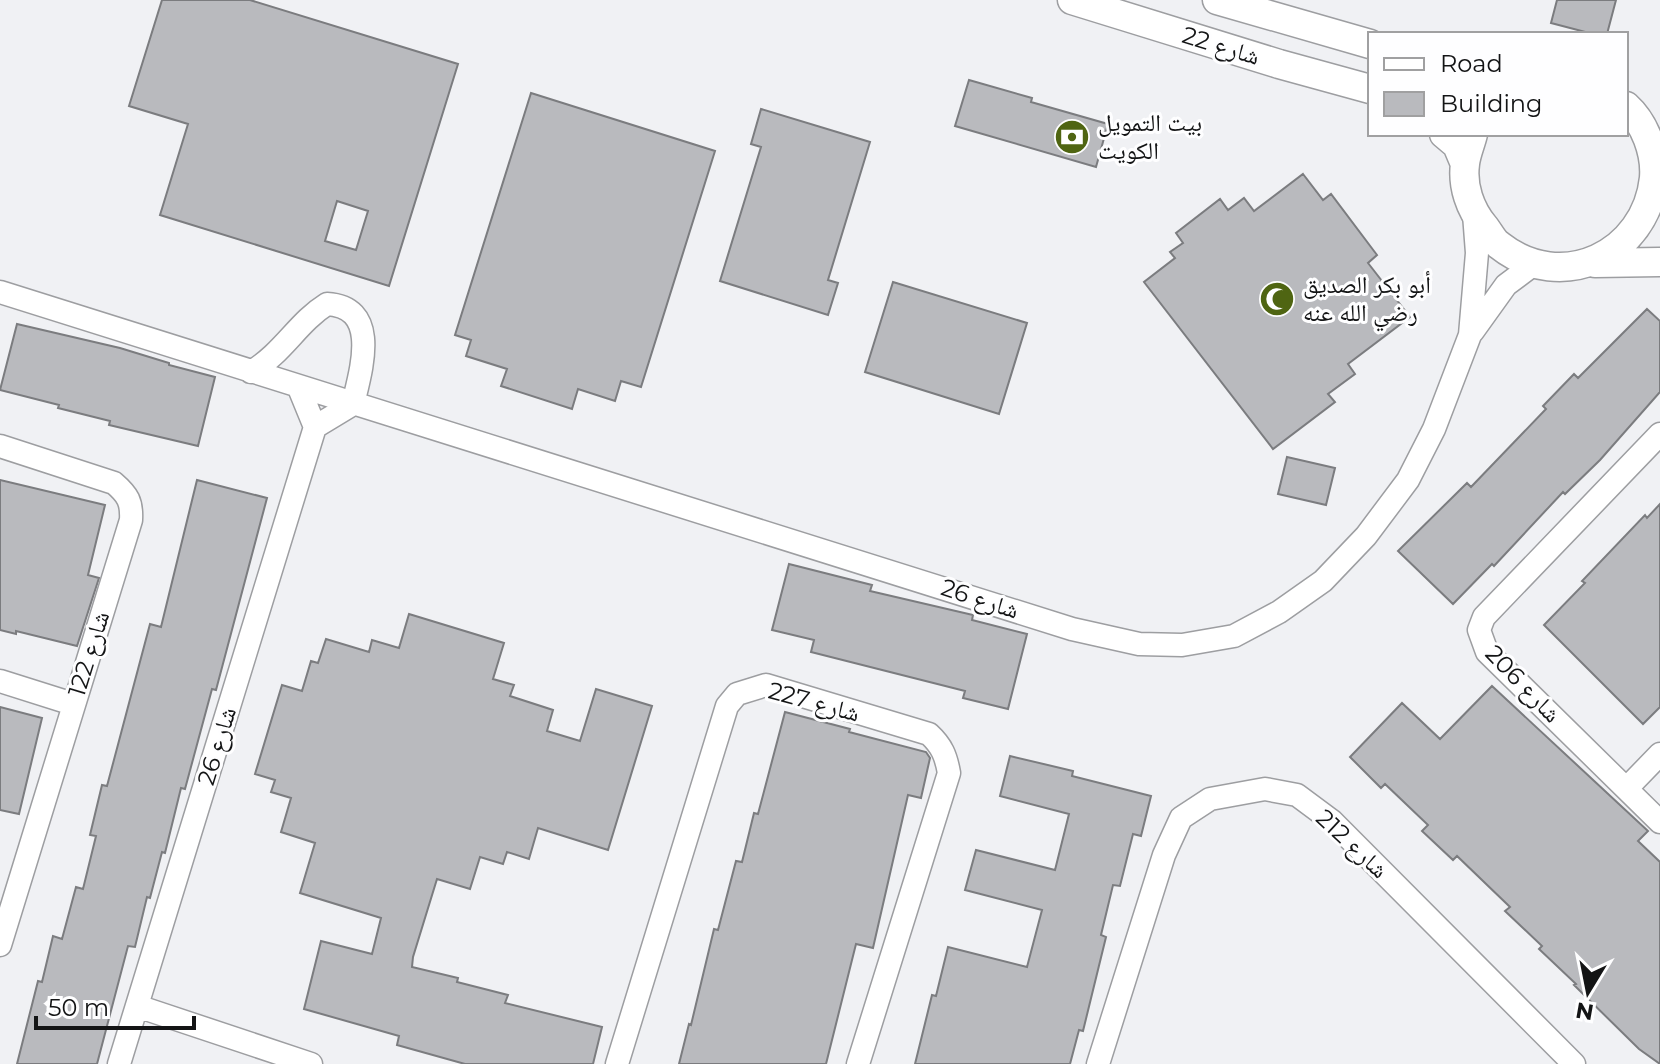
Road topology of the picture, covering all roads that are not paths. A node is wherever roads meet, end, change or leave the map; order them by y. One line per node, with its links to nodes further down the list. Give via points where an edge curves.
1 (1072, 0): 4 (street, شارع 22)
2 (1217, 0): 3 (street, شارع 22)
3 (1368, 43)
4 (1368, 88)
5 (1628, 109): 9 (street, via 1648,137)
6 (1446, 136): 8 (street)
7 (1472, 136): 8 (street)
8 (1465, 164): 10 (street)
9 (1657, 170): 12 (street, via 1639,226 1618,248)
10 (1474, 214): 13 (street, via 1499,245); 15 (street, شارع 26, via 1477,253)
11 (1660, 262): 12 (street)
12 (1590, 263): 13 (street)
13 (1534, 264): 15 (street, شارع 26, via 1506,285)
14 (0, 292): 16 (street, شارع 26)
15 (1470, 335): 18 (street, شارع 26, via 1408,480 1366,536 1323,581 1279,612 1234,636 1182,645 1139,644 1072,629)
16 (251, 372): 17 (street, شارع 26); 18 (street, via 281,350 319,309 335,305 353,313 363,334)
17 (299, 388): 18 (street, شارع 26); 19 (street)
18 (353, 404): 19 (street)
19 (315, 427): 28 (street, شارع 26)
20 (1660, 434): 25 (street, شارع 206, via 1484,617 1479,630 1487,652)
21 (0, 446): 23 (street, شارع 122, via 114,483 131,503 131,520)
22 (0, 681): 23 (street)
23 (73, 704): 27 (street, شارع 122)
24 (1660, 754): 25 (street)
25 (1627, 788): 26 (street, شارع 206)
26 (1660, 822)
27 (0, 945)
28 (137, 1006): 29 (street); 30 (street, شارع 26)
29 (268, 1057): 31 (street)
30 (119, 1064)
31 (311, 1064)
32 (617, 1064): 33 (street, شارع 227, via 727,706 737,694 766,685 929,734 946,757 949,773)
33 (858, 1064)
34 (1098, 1064): 35 (street, شارع 212, via 1164,855 1181,818 1210,799 1265,789 1297,795 1332,821)
35 (1574, 1064)

